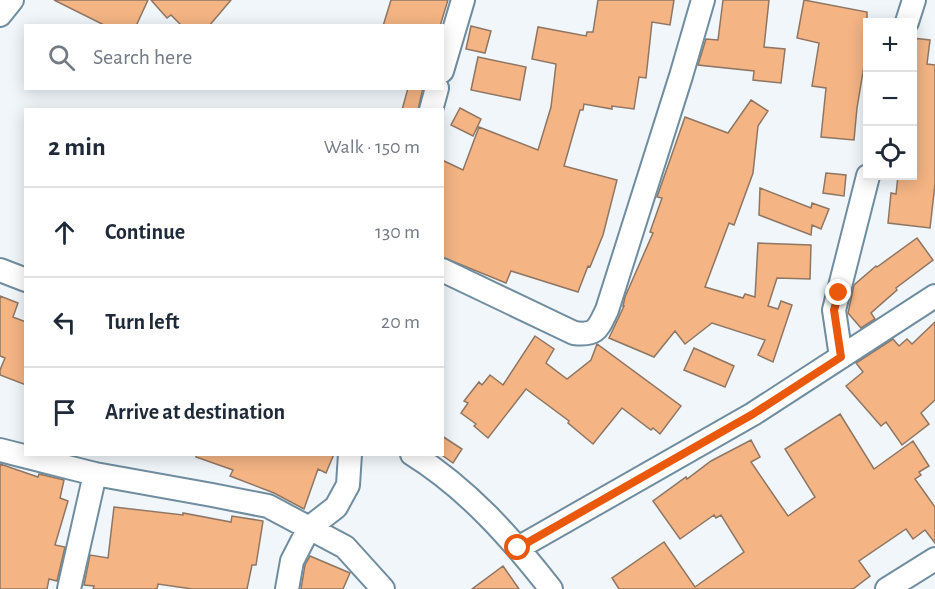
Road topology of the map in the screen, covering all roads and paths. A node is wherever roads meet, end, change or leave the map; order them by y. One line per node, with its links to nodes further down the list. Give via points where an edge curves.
1 (12, 0): 5 (street)
2 (463, 0): 7 (street)
3 (703, 0): 12 (street, via 598,329 587,334 574,333)
4 (914, 0): 6 (street)
5 (0, 15)
6 (908, 18)
7 (444, 64)
8 (436, 90): 9 (street)
9 (432, 108)
10 (867, 180): 15 (street, via 834,310)
11 (0, 270): 13 (street)
12 (444, 271)
13 (24, 279)
14 (935, 296): 15 (street)
15 (841, 357): 21 (street, via 753,414)
16 (0, 450): 19 (street)
17 (350, 456): 20 (street, via 348,485 336,507)
18 (415, 456): 21 (street, via 458,488)
19 (95, 474): 20 (street, via 268,506); 23 (street)
20 (309, 528): 24 (street, via 292,561); 25 (street, via 345,548)
21 (518, 548): 26 (street)
22 (935, 560): 27 (street)
23 (69, 589)
24 (287, 589)
25 (383, 589)
26 (551, 589)
27 (887, 589)

